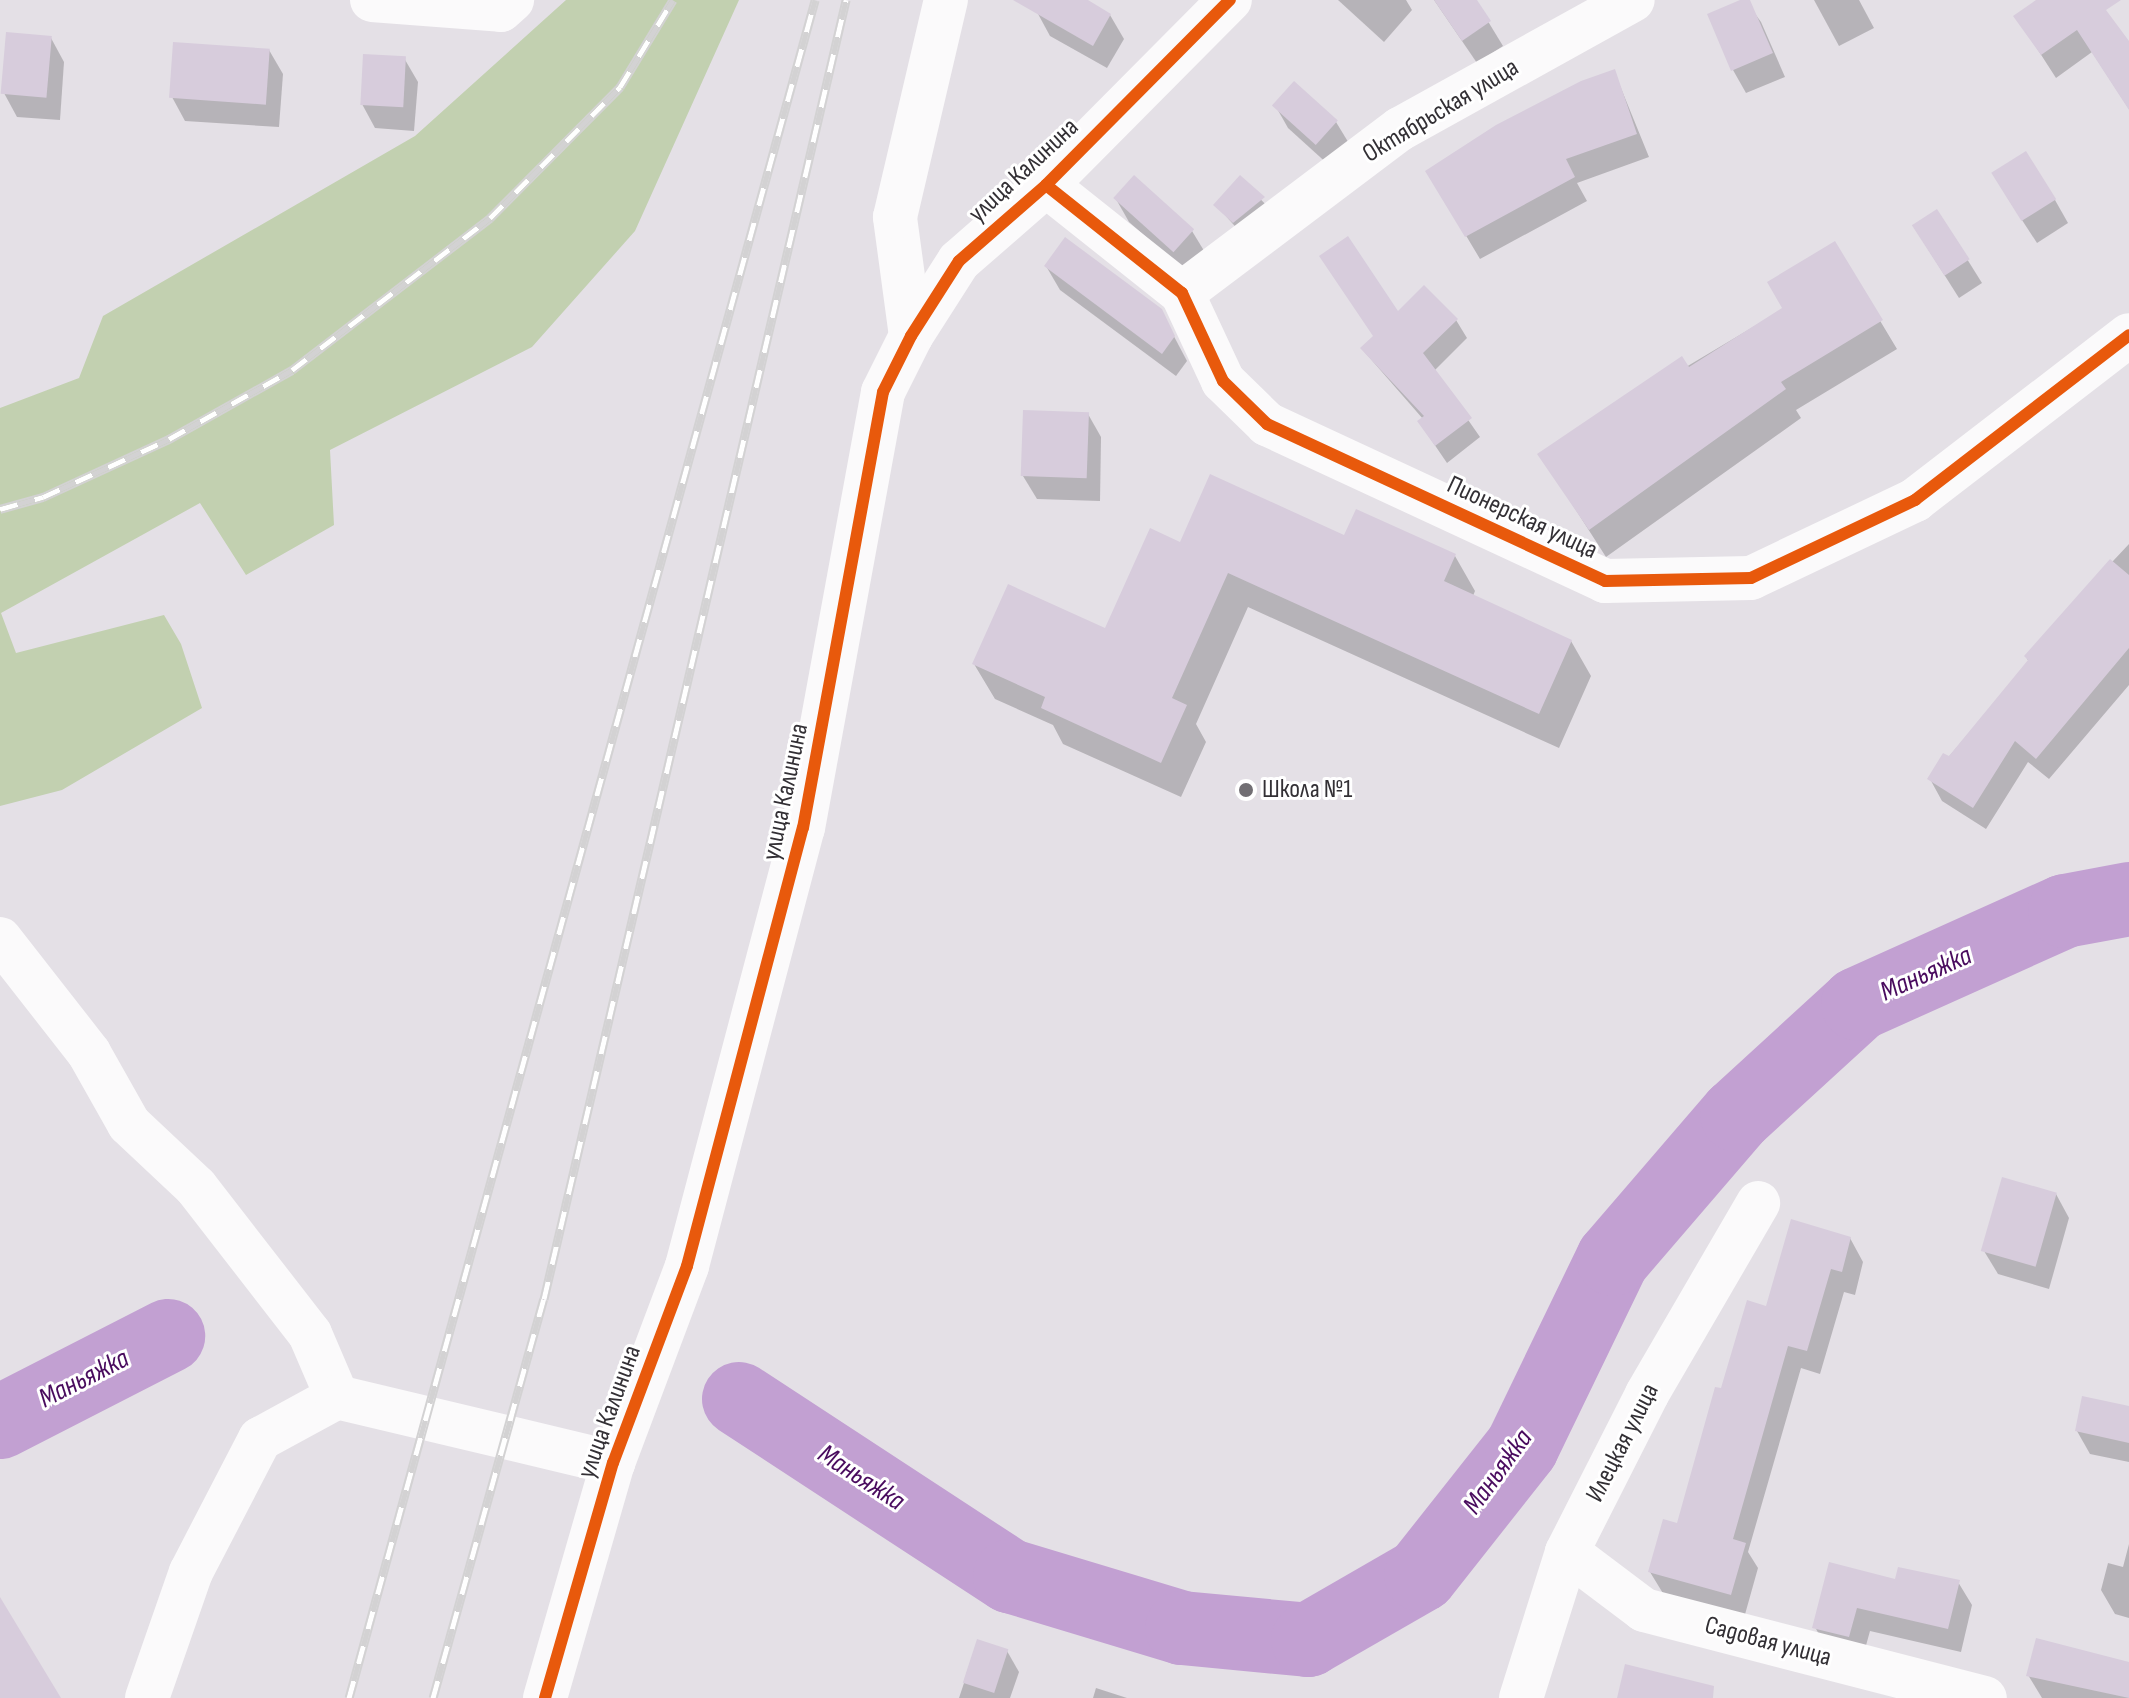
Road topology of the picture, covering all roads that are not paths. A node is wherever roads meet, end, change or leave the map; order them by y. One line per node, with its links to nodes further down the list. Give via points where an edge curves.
1 (372, 0): 2 (street, via 501,10)
2 (512, 0)
3 (946, 0): 9 (street, via 895,217)
4 (1230, 0): 6 (street, улица Калинина)
5 (1633, 0): 7 (street, Октябрьская улица, via 1400,129)
6 (1046, 185): 7 (street, Пионерская улица); 9 (street, улица Калинина, via 959,261)
7 (1182, 293): 8 (street, Пионерская улица, via 1223,381 1267,424 1605,581 1751,578 1915,500)
8 (2129, 335)
9 (911, 336): 13 (street, улица Калинина, via 883,392 850,593 779,919 687,1266)
10 (0, 939): 12 (street, via 89,1053 129,1124 196,1187 310,1334)
11 (1758, 1203): 14 (street, Илецкая улица, via 1647,1394)
12 (337, 1397): 13 (street); 15 (street, via 260,1439 191,1572)
13 (613, 1463): 16 (street, улица Калинина)
14 (1567, 1552): 17 (street, Илецкая улица); 18 (street, Садовая улица, via 1644,1610)
15 (147, 1698)
16 (545, 1698)
17 (1521, 1698)
18 (1985, 1698)

